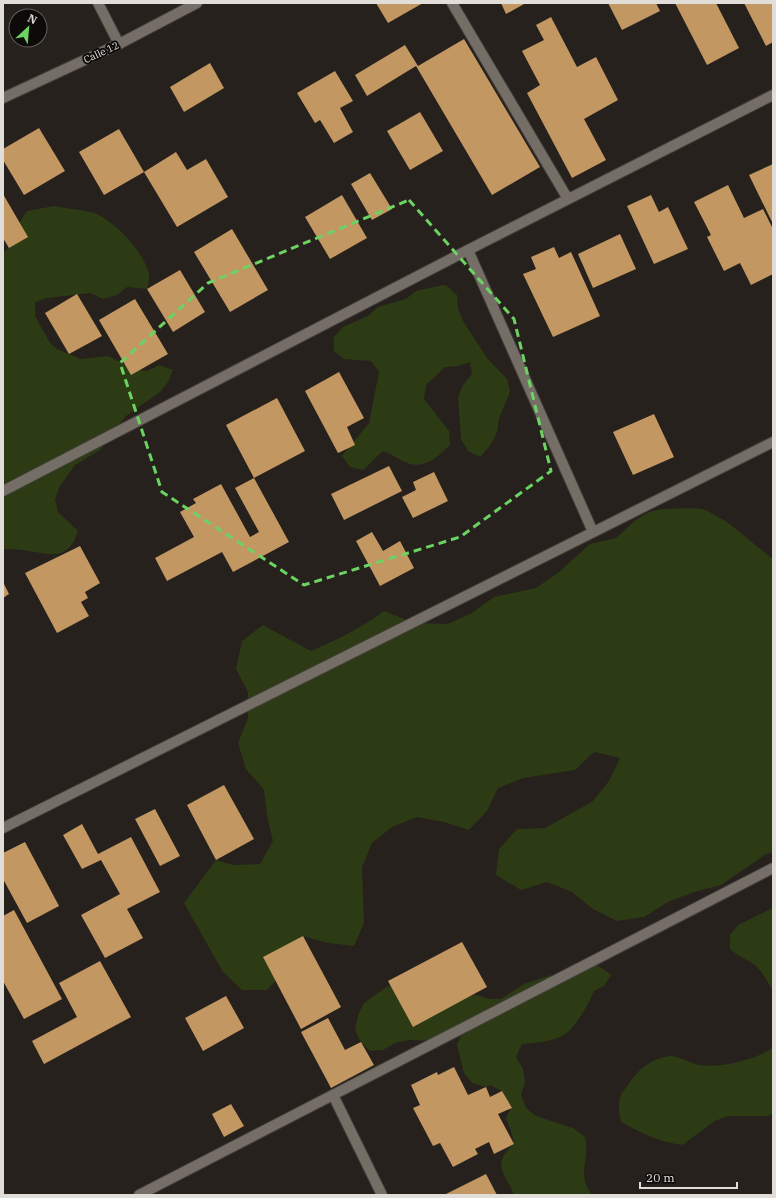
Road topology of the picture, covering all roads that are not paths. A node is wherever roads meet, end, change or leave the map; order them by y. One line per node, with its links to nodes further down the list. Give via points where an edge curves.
1 (98, 3): 4 (street)
2 (197, 3): 4 (street, Calle 12)
3 (452, 3): 7 (street)
4 (119, 44): 6 (street, Calle 12)
5 (773, 95): 7 (street)
6 (3, 98)
7 (568, 199): 8 (street)
8 (468, 250): 10 (street); 11 (street)
9 (773, 442): 11 (street)
10 (3, 491)
11 (593, 532): 12 (street)
12 (3, 828)
13 (773, 868): 14 (street)
14 (333, 1095): 15 (street); 16 (street)
15 (139, 1195)
16 (382, 1195)

